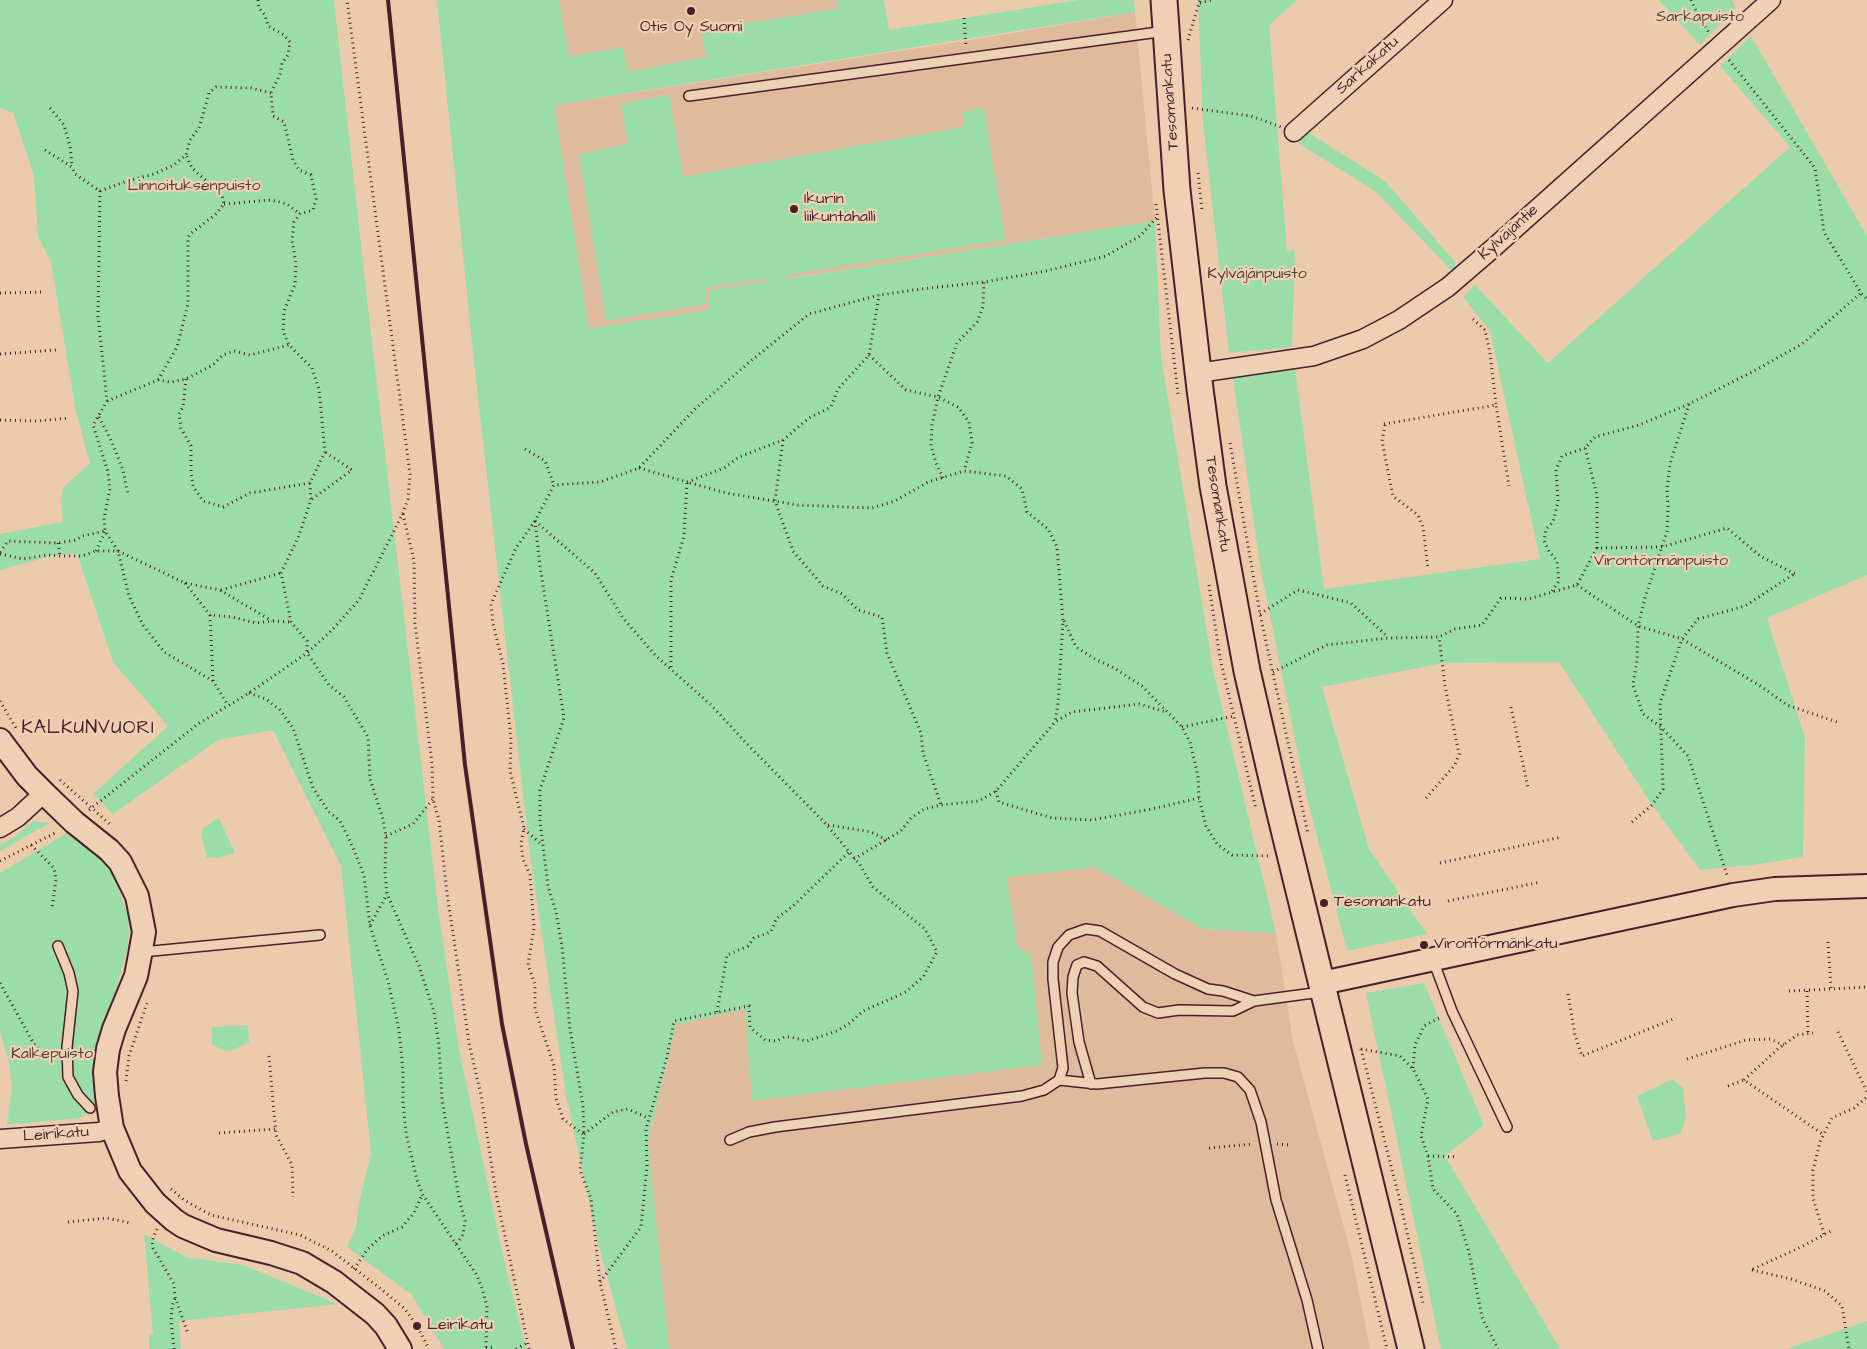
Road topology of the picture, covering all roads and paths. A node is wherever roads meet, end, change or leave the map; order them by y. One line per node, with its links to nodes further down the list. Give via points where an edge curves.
1 (258, 0): 14 (path, via 268,26 290,42 288,55)
2 (348, 0): 64 (path, via 410,474)
3 (1164, 0): 10 (main road, Tesomankatu)
4 (1212, 0): 8 (path)
5 (1443, 0): 18 (street, Sarkakatu)
6 (1691, 0): 11 (path)
7 (1771, 0): 11 (street, Kylväjäntie)
8 (1200, 2): 10 (path)
9 (964, 18): 13 (path)
10 (1180, 33): 12 (path); 13 (lane); 39 (main road, Tesomankatu, via 1177,190)
11 (1718, 47): 31 (path, via 1815,168 1824,232); 39 (street, Kylväjäntie, via 1448,287 1399,320 1363,339 1314,356)
12 (1188, 49)
13 (967, 57): 15 (lane)
14 (270, 93): 20 (path, via 251,88 216,87 209,93 199,128 190,140); 25 (path, via 273,116 284,122 293,160 299,170 311,175 316,198 314,210)
15 (689, 96)
16 (50, 108): 21 (path, via 64,125)
17 (1193, 118): 18 (path, via 1192,108 1251,116)
18 (1294, 132)
19 (45, 150): 21 (path)
20 (186, 155): 23 (path, via 154,174); 24 (path, via 192,168 222,195)
21 (72, 167): 23 (path, via 75,174)
22 (1198, 168): 26 (path)
23 (100, 190): 43 (path, via 98,316)
24 (224, 204): 25 (path, via 272,200 287,204); 41 (path, via 216,215 188,238 188,304 177,347)
25 (300, 214): 35 (path, via 294,222 292,240 295,284 284,311 283,331)
26 (1202, 216)
27 (1157, 217): 28 (path, via 1140,236 1106,256)
28 (984, 282): 32 (path); 42 (path, via 983,307 977,322 957,343)
29 (44, 292): 30 (path)
30 (0, 293)
31 (1861, 293): 33 (path); 44 (path, via 1802,344)
32 (879, 295): 38 (path); 54 (path, via 809,314 696,408)
33 (1867, 300)
34 (1473, 319): 45 (path, via 1485,330)
35 (289, 345): 40 (path, via 250,355 234,351); 53 (path, via 312,368 319,389)
36 (56, 350): 37 (path)
37 (0, 354)
38 (869, 355): 42 (path, via 906,390); 49 (path, via 838,389 831,407 809,418)
39 (1198, 372): 144 (main road, Tesomankatu, via 1213,486 1246,671)
40 (186, 379): 41 (path); 57 (path, via 180,414 182,428 191,446 193,486 203,501 223,507 250,493)
41 (158, 380): 43 (path)
42 (938, 397): 55 (path, via 958,407 969,422 972,443); 56 (path, via 932,425 932,446)
43 (107, 401): 46 (path)
44 (1689, 404): 51 (path, via 1639,425 1594,437); 68 (path, via 1670,464 1667,531)
45 (1496, 405): 60 (path); 74 (path, via 1384,424 1382,441 1393,496 1418,515 1423,527)
46 (99, 417): 61 (path, via 123,470); 66 (path, via 93,425 110,489 104,518)
47 (69, 418): 48 (path)
48 (0, 420)
49 (782, 440): 58 (path); 63 (path)
50 (1229, 440): 80 (path)
51 (1585, 448): 69 (path, via 1597,494); 79 (path, via 1562,456 1556,470 1558,502 1544,541 1556,561 1559,581)
52 (525, 449): 59 (path, via 545,461)
53 (324, 452): 57 (path); 62 (path, via 352,470)
54 (639, 468): 58 (path); 59 (path, via 600,482)
55 (964, 471): 56 (path); 83 (path, via 1006,476 1022,489 1027,512 1048,529 1057,547)
56 (943, 478): 63 (path, via 928,482 895,501 872,508)
57 (310, 482): 62 (path)
58 (687, 482): 63 (path); 90 (path, via 684,536 671,580)
59 (554, 485): 65 (path)
60 (1509, 486)
61 (128, 495)
62 (311, 500): 75 (path)
63 (775, 502): 111 (path, via 793,551 824,586 842,594 858,610 882,617 887,653 921,733 923,753)
64 (403, 513): 89 (path, via 359,600); 110 (path, via 414,561 415,623 432,764)
65 (536, 521): 90 (path, via 595,573 623,618 656,656); 117 (path, via 516,548 491,604 503,664 511,739 510,771); 124 (path, via 564,718 540,790)
66 (105, 531): 67 (path); 70 (path); 71 (path)
67 (58, 544): 72 (path, via 8,541); 73 (path)
68 (1662, 547): 69 (path); 85 (path); 88 (path, via 1727,528 1760,556 1795,574 1745,606 1698,619)
69 (1597, 548): 77 (path)
70 (116, 550): 71 (path); 76 (path); 92 (path, via 128,596 143,625 164,652)
71 (98, 551): 73 (path, via 82,556)
72 (0, 553): 73 (path, via 23,559)
73 (60, 556)
74 (1428, 569)
75 (282, 573): 78 (path); 84 (path)
76 (185, 583): 78 (path); 81 (path)
77 (1578, 585): 79 (path); 85 (path)
78 (220, 590): 82 (path)
79 (1552, 592): 86 (path, via 1528,599 1501,598 1482,625 1455,629)
80 (1260, 614): 87 (path, via 1298,590 1351,604); 91 (path)
81 (210, 615): 82 (path, via 256,623); 92 (path)
82 (272, 621): 84 (path)
83 (1064, 621): 97 (path, via 1076,647 1142,686); 99 (path)
84 (291, 622): 89 (path, via 307,641)
85 (1638, 626): 88 (path); 102 (path, via 1633,685 1642,714)
86 (1439, 637): 87 (path); 109 (path, via 1459,754 1455,765)
87 (1388, 638): 91 (path, via 1327,644)
88 (1682, 638): 100 (path, via 1787,704); 102 (path, via 1660,703)
89 (307, 653): 93 (path); 120 (path, via 329,685 344,697 368,737 370,779)
90 (671, 668): 115 (path)
91 (1273, 672): 119 (path)
92 (213, 681): 95 (path)
93 (248, 693): 95 (path); 136 (path, via 266,699 280,710 292,728 313,788 328,811 340,821 364,875)
94 (0, 701): 103 (path)
95 (228, 705): 112 (path, via 198,724)
96 (1511, 707): 105 (path)
97 (1166, 712): 99 (path, via 1139,704 1072,712); 101 (path)
98 (1234, 716): 101 (path)
99 (1055, 722): 106 (path)
100 (1840, 723)
101 (1182, 727): 108 (path, via 1190,742 1198,776)
102 (1661, 727): 114 (path, via 1663,789 1652,806); 133 (path, via 1688,756)
103 (9, 736): 107 (street, via 27,776)
104 (55, 774): 112 (path)
105 (1528, 788)
106 (996, 790): 108 (path, via 1000,802 1052,818 1092,820); 111 (path, via 979,801)
107 (44, 794): 113 (street); 116 (street)
108 (1199, 798): 126 (path, via 1206,826 1217,844 1232,855)
109 (1426, 798)
110 (433, 799): 120 (path, via 413,824); 200 (path, via 440,820 469,1043)
111 (941, 805): 122 (path, via 924,809)
112 (92, 807): 118 (path)
113 (74, 822): 123 (path); 140 (street, via 109,850 129,878 143,922)
114 (1632, 822)
115 (827, 825): 122 (path, via 871,832); 125 (path)
116 (0, 828)
117 (524, 828): 124 (path); 178 (path, via 521,843 530,876 534,928 528,965 535,984 535,1009 554,1066 556,1098 563,1119)
118 (117, 831)
119 (1308, 835)
120 (386, 836): 132 (path)
121 (1562, 836): 129 (path)
122 (887, 840): 127 (path)
123 (31, 845): 128 (path); 135 (path, via 54,868 56,880)
124 (542, 845): 178 (path, via 562,946)
125 (849, 852): 127 (path); 152 (path, via 776,919 771,932 754,938 748,946 728,955)
126 (1268, 856)
127 (854, 859): 152 (path, via 873,887 925,929 937,952 923,977 906,992 863,1011 837,1031 807,1041 790,1037 765,1040 750,1027 749,1006)
128 (0, 861)
129 (1440, 863)
130 (1541, 882): 134 (path)
131 (1867, 886): 133 (street, via 1783,888)
132 (387, 894): 136 (path); 194 (path, via 419,966 434,1012 442,1100 465,1221 463,1234)
133 (1733, 895): 141 (street)
134 (1448, 901)
135 (52, 908)
136 (370, 926): 187 (path, via 390,988 399,1030 406,1133)
137 (320, 935): 140 (lane)
138 (1828, 942): 145 (path)
139 (58, 946): 163 (lane, via 73,991 67,1047)
140 (141, 952): 174 (street, via 136,976 108,1049 106,1096)
141 (1432, 960): 144 (street); 151 (lane)
142 (0, 982): 163 (path, via 34,1044)
143 (1867, 987): 145 (path)
144 (1323, 988): 150 (lane); 210 (main road, Tesomankatu)
145 (1831, 988): 146 (path)
146 (1807, 990): 147 (path); 156 (path)
147 (1790, 991)
148 (1568, 994): 153 (path, via 1582,1056)
149 (149, 997): 167 (path, via 129,1056)
150 (1254, 1002): 164 (lane, via 1208,989 1175,974 1100,931 1086,929 1069,935 1058,947 1054,962 1053,980 1063,1068); 166 (lane, via 1233,1011 1158,1013 1143,1007 1098,966 1084,962 1078,965 1072,992 1079,1042)
151 (1452, 1011): 162 (path, via 1424,1026 1415,1044); 173 (lane)
152 (717, 1012): 172 (path, via 674,1021 667,1057)
153 (1676, 1018)
154 (1838, 1032): 169 (path)
155 (1813, 1033): 156 (path)
156 (1808, 1034): 158 (path, via 1798,1035)
157 (1358, 1040): 159 (path)
158 (1784, 1045): 161 (path, via 1770,1039 1746,1040); 165 (path)
159 (1361, 1049): 162 (path, via 1400,1056); 198 (path)
160 (269, 1056): 175 (path)
161 (1687, 1059)
162 (1413, 1069): 184 (path, via 1428,1099 1421,1136)
163 (68, 1077): 171 (lane)
164 (1059, 1080): 166 (lane); 180 (lane, via 1044,1090 1022,1096 775,1127)
165 (1744, 1080): 168 (path); 177 (path)
166 (1091, 1084): 181 (lane, via 1205,1073 1238,1077 1250,1090)
167 (127, 1085)
168 (1728, 1086)
169 (1867, 1092)
170 (1867, 1097): 177 (path, via 1854,1108 1832,1118)
171 (90, 1108)
172 (648, 1118): 178 (path, via 628,1109 613,1112); 196 (path, via 641,1227)
173 (1506, 1127)
174 (112, 1128): 179 (street, Leirikatu, via 99,1132); 203 (street, via 130,1171 146,1194 174,1220 216,1240 283,1256 317,1271 376,1314)
175 (275, 1129): 176 (path); 188 (path, via 292,1166)
176 (219, 1133)
177 (1824, 1134): 193 (path, via 1813,1170 1813,1198)
178 (584, 1135): 196 (path, via 580,1170 591,1199)
179 (0, 1139)
180 (730, 1140)
181 (1265, 1144): 182 (path); 183 (path); 209 (lane, via 1276,1200 1307,1300)
182 (1292, 1144)
183 (1209, 1148)
184 (1428, 1156): 185 (path); 211 (path, via 1433,1189 1457,1214 1469,1252 1482,1317)
185 (1458, 1157)
186 (167, 1186): 195 (path, via 211,1215 300,1235 332,1251)
187 (422, 1195): 194 (path); 195 (path, via 414,1213 402,1227 382,1236 367,1250)
188 (293, 1197)
189 (68, 1222): 190 (path, via 106,1218)
190 (130, 1222)
191 (158, 1226): 197 (path, via 152,1241 153,1248 174,1284)
192 (1831, 1231): 193 (path)
193 (1824, 1234): 212 (path, via 1752,1270 1825,1291 1842,1306)
194 (456, 1244): 201 (path, via 482,1288 487,1306)
195 (355, 1269): 204 (path, via 405,1310 418,1326)
196 (600, 1282): 208 (path)
197 (175, 1297): 199 (path); 202 (path, via 171,1321)
198 (1424, 1311)
199 (188, 1334)
200 (527, 1343): 206 (path); 207 (path)
201 (486, 1348): 205 (path)
202 (174, 1349)
203 (400, 1349)
204 (429, 1349)
205 (494, 1349)
206 (516, 1349)
207 (529, 1349)
208 (616, 1349)
209 (1318, 1349)
210 (1411, 1349)
211 (1498, 1349)
212 (1849, 1349)

